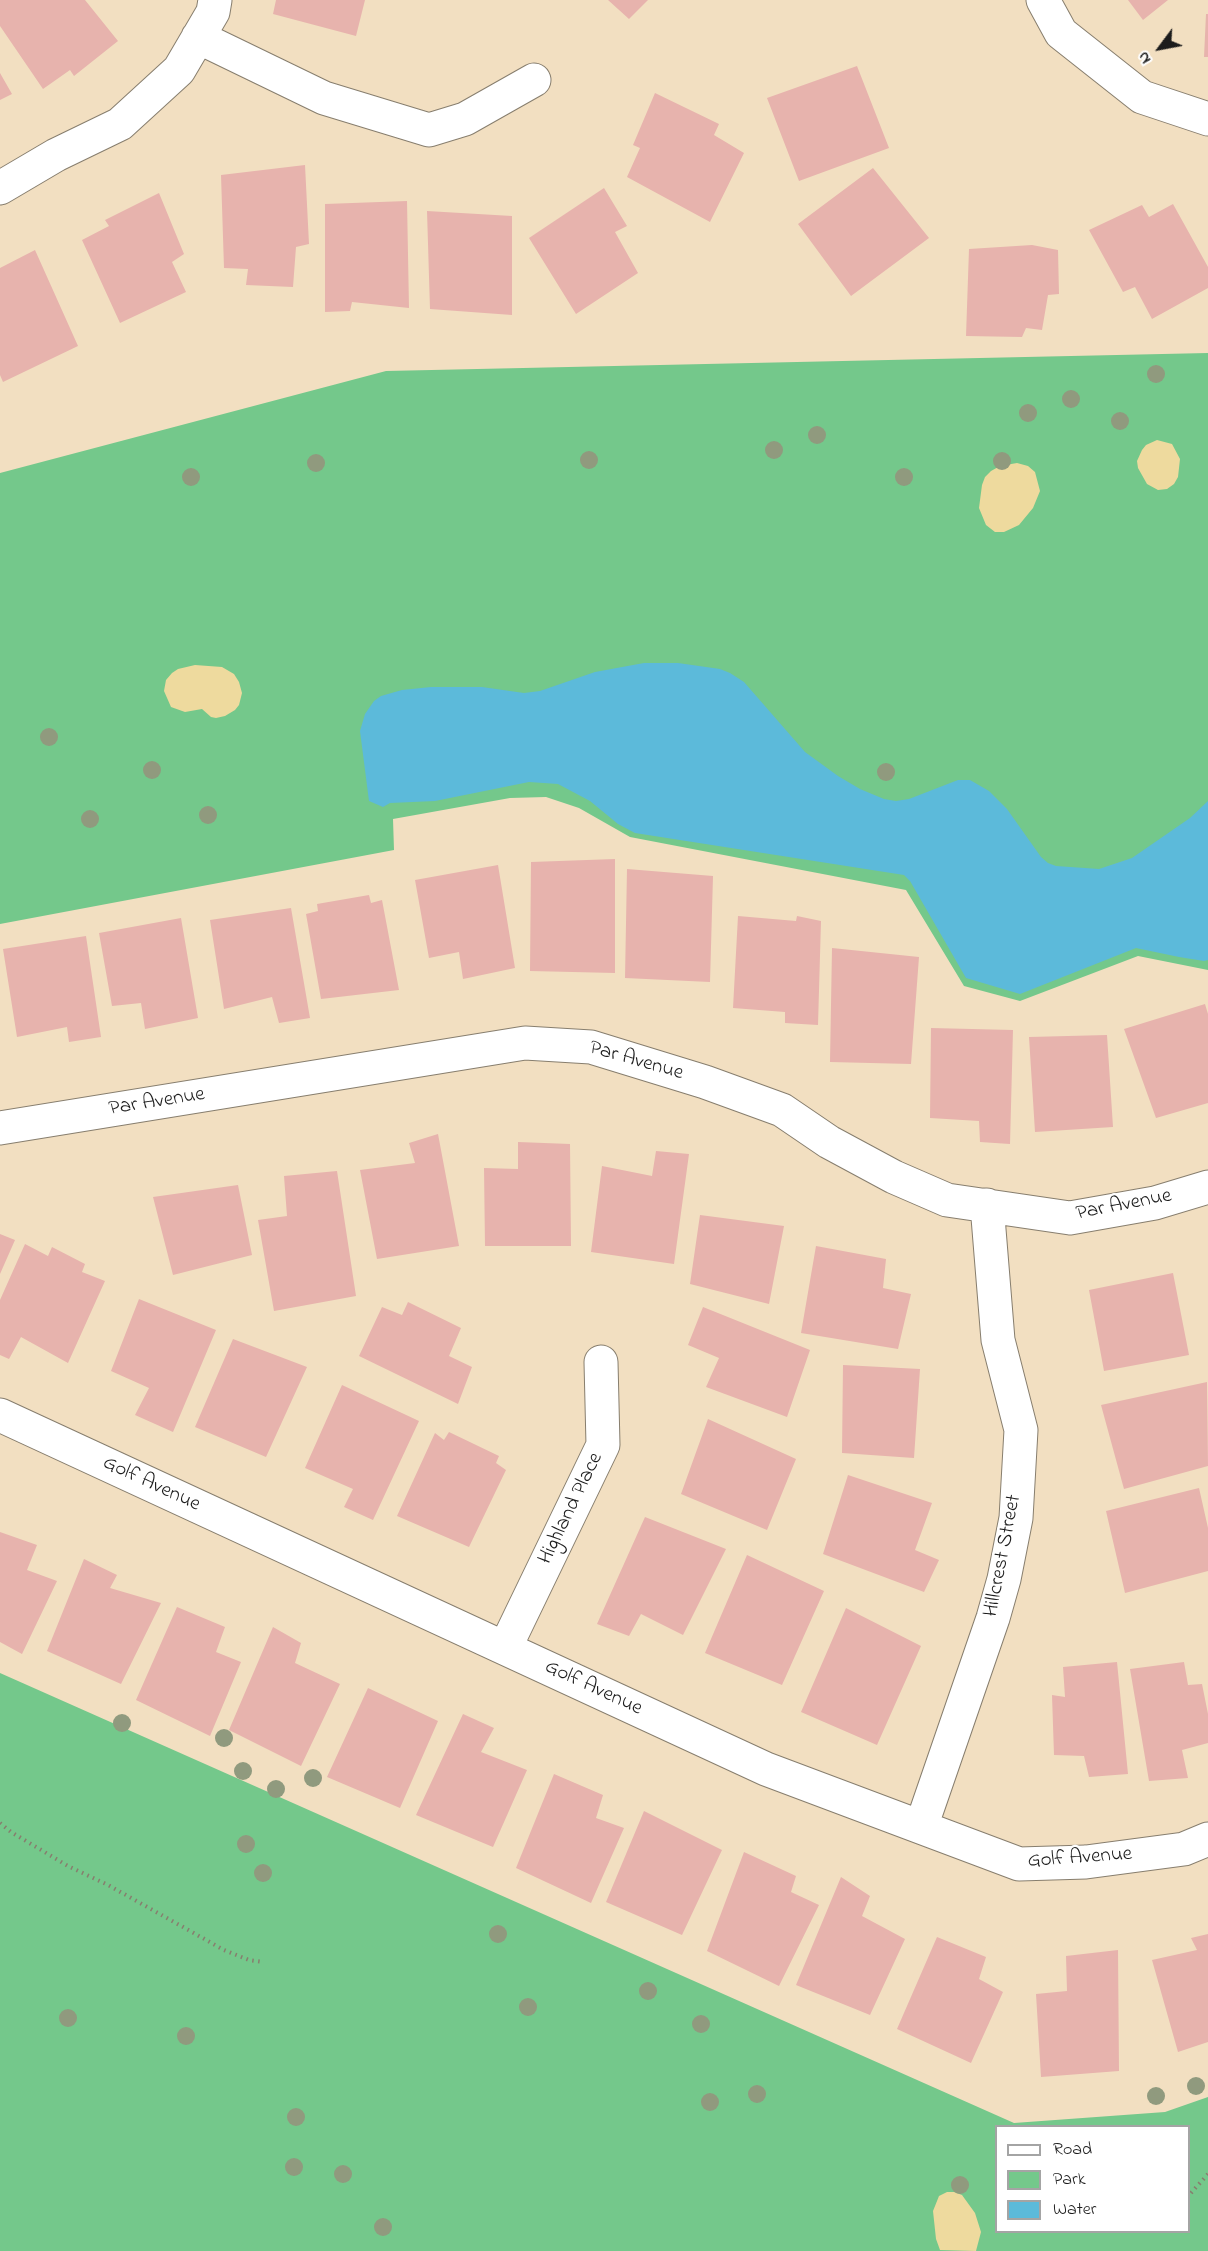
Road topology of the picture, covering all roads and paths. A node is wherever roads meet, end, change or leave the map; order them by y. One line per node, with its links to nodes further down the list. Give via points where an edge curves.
1 (215, 0): 3 (street, via 213,12)
2 (1043, 0): 5 (street, via 1061,33 1142,97)
3 (198, 37): 4 (street, via 324,98 429,130 465,119); 6 (street, via 179,70 120,124)
4 (534, 80)
5 (1208, 119)
6 (0, 188)
7 (0, 1128): 9 (street, Par Avenue, via 525,1043 591,1047 782,1110 829,1142 894,1177 947,1200)
8 (1208, 1187): 9 (street, Par Avenue, via 1155,1203 1070,1218)
9 (987, 1205): 14 (street, Hillcrest Street, via 998,1340 1021,1430 1016,1518 993,1618)
10 (601, 1362): 12 (street, Highland Place, via 603,1445)
11 (0, 1415): 12 (street, Golf Avenue)
12 (505, 1648): 14 (street, Golf Avenue, via 766,1769)
13 (0, 1823): 16 (path, via 68,1866 224,1950)
14 (921, 1827): 15 (street, Golf Avenue, via 1019,1864 1086,1862 1184,1850)
15 (1208, 1839)
16 (263, 1962)
17 (1208, 2174): 18 (path)
18 (1191, 2193)

